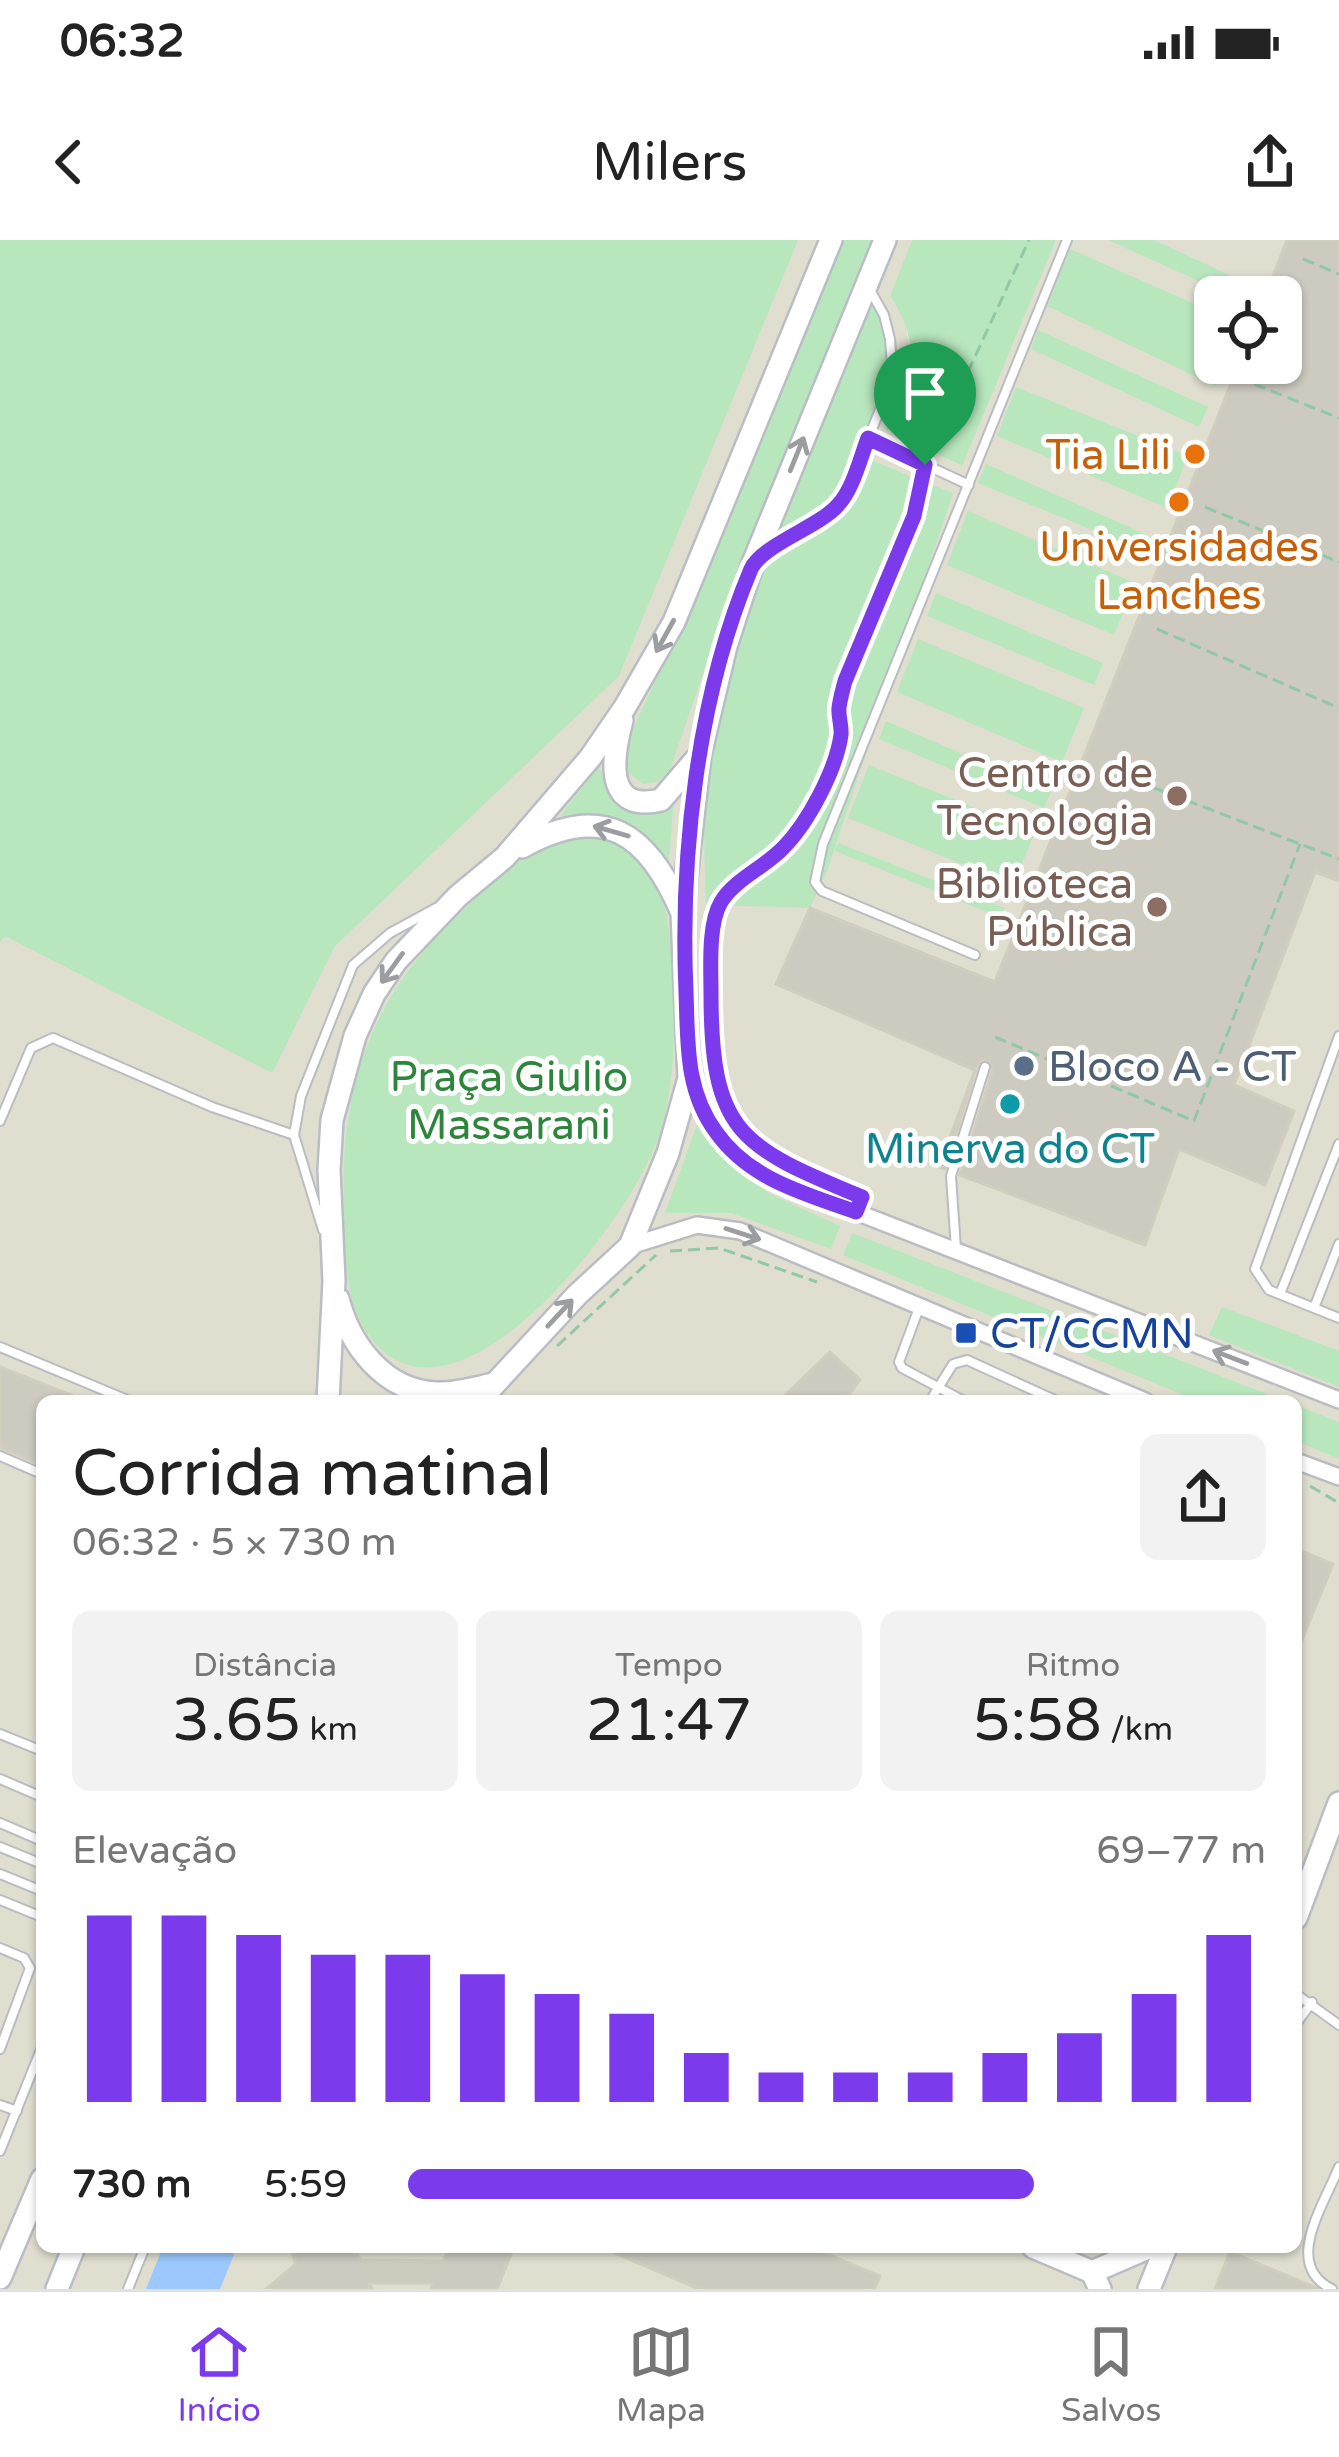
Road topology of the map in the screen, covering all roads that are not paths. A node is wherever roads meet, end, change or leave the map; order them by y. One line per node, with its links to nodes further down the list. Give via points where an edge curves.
1 (831, 240): 8 (street, one-way to 8, via 674,622)
2 (885, 240): 4 (street)
3 (1067, 240): 6 (lane)
4 (867, 284): 5 (lane, via 884,315 894,364); 7 (street, one-way to 4)
5 (868, 438): 6 (lane); 7 (lane, via 839,505)
6 (969, 485): 13 (lane, via 823,844 815,884)
7 (753, 563): 9 (street)
8 (625, 707): 9 (street, via 612,767 635,800 661,800); 10 (street)
9 (700, 754): 12 (street)
10 (505, 857): 11 (street); 12 (street, one-way to 10, via 653,857 608,827 549,832)
11 (458, 896): 18 (lane, via 390,933 353,965 301,1096); 23 (street, one-way to 23, via 396,962 355,1036 332,1120)
12 (682, 913): 16 (street)
13 (975, 955)
14 (1339, 1036): 24 (lane, via 1255,1269)
15 (985, 1067): 22 (lane, via 951,1175)
16 (689, 1078): 21 (street); 22 (street, via 713,1129 760,1175)
17 (0, 1121): 18 (lane, via 31,1048 53,1038)
18 (294, 1136): 23 (lane)
19 (1339, 1144): 24 (lane)
20 (1339, 1244): 26 (lane)
21 (630, 1246): 25 (street, one-way to 25, via 697,1225 740,1231); 30 (street, one-way to 21)
22 (956, 1250): 37 (street, one-way to 22)
23 (333, 1270): 30 (street, via 351,1335 389,1377 416,1391); 32 (street)
24 (1280, 1294): 26 (lane)
25 (919, 1307): 29 (lane, via 899,1362); 36 (street)
26 (1315, 1308): 27 (lane)
27 (1339, 1318)
28 (0, 1347): 31 (lane)
29 (936, 1388): 33 (lane); 34 (lane); 35 (lane, via 953,1364 967,1360)
30 (486, 1392)
31 (116, 1395)
32 (328, 1395)
33 (933, 1395)
34 (951, 1395)
35 (1044, 1395)
36 (1131, 1395)
37 (1339, 1400)
38 (0, 1456): 40 (lane)
39 (1302, 1463): 41 (street)
40 (36, 1471)
41 (1339, 1477)
42 (0, 1734): 43 (lane)
43 (36, 1749)
44 (0, 1779): 45 (lane)
45 (36, 1794)
46 (1339, 1803): 54 (street)
47 (0, 1823): 48 (lane)
48 (36, 1838)
49 (0, 1847): 50 (lane)
50 (36, 1862)
51 (0, 1874): 52 (lane)
52 (36, 1889)
53 (0, 1900): 55 (lane)
54 (1302, 1902)
55 (36, 1915)
56 (0, 1948): 61 (lane, via 30,1968)
57 (1302, 1997): 58 (lane)
58 (1312, 2002): 59 (lane); 60 (lane)
59 (1302, 2016)
60 (1339, 2025)
61 (0, 2049)
62 (36, 2062): 64 (lane)
63 (0, 2105): 64 (lane)
64 (17, 2110): 65 (lane)
65 (0, 2151)
66 (1339, 2167): 78 (lane, via 1306,2259 1313,2277)
67 (36, 2194): 73 (street)
68 (72, 2253): 75 (street)
69 (143, 2253): 76 (lane)
70 (1044, 2253): 74 (street)
71 (1140, 2253): 74 (street)
72 (1164, 2253): 77 (street)
73 (0, 2275)
74 (1096, 2281)
75 (57, 2289)
76 (128, 2289)
77 (1149, 2289)
78 (1332, 2289)

